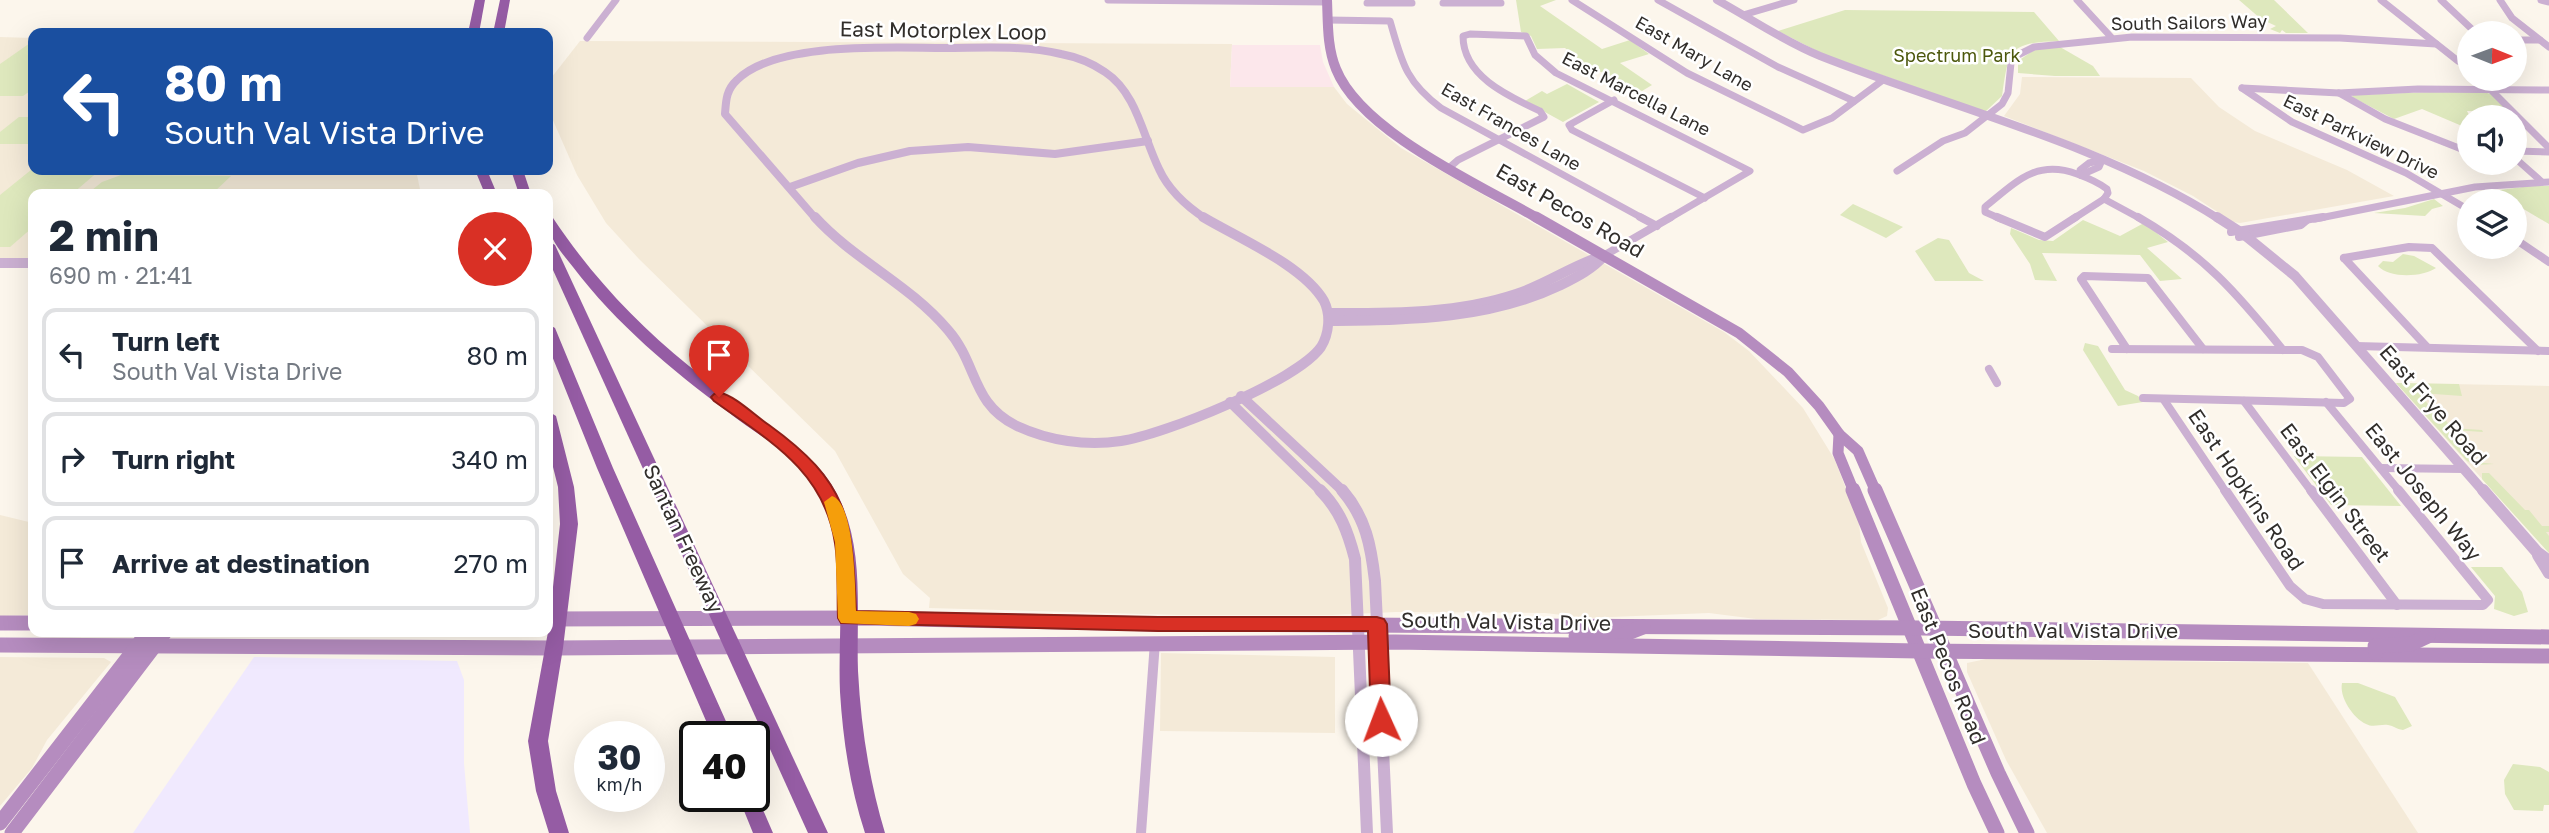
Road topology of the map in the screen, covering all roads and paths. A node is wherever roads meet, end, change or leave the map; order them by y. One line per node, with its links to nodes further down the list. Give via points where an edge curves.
1 (480, 0): 28 (highway)
2 (505, 0): 29 (highway)
3 (617, 0): 31 (street)
4 (1108, 0): 14 (street)
5 (1572, 0): 45 (street, East Mary Lane, via 1687,73 1803,130)
6 (1658, 0): 45 (street, via 1761,61)
7 (1717, 0): 25 (street, East Frye Road)
8 (1794, 0): 19 (street)
9 (2077, 0): 30 (street)
10 (2381, 0): 35 (street)
11 (2441, 0): 27 (street)
12 (2500, 0): 33 (street, via 2511,18)
13 (2541, 0): 20 (street)
14 (1328, 1): 26 (main road, East Pecos Road)
15 (1382, 1): 16 (street); 21 (street)
16 (1401, 1): 22 (street)
17 (1454, 1): 18 (street); 23 (street)
18 (1485, 1): 24 (street)
19 (1779, 2): 25 (street)
20 (2549, 2)
21 (1367, 3)
22 (1412, 3)
23 (1443, 3)
24 (1501, 3)
25 (1743, 15): 38 (street, East Frye Road, via 1803,49)
26 (1328, 20): 48 (street, East Frances Lane, via 1390,21 1404,70 1425,96); 54 (main road, East Pecos Road, via 1333,62 1352,96 1397,137)
27 (2461, 21)
28 (474, 28)
29 (499, 28)
30 (2111, 37): 35 (street, South Sailors Way, via 2340,38); 46 (street, South Sailors Way, via 2024,51 2011,63 2006,99)
31 (587, 38)
32 (2527, 40): 33 (street)
33 (2538, 40): 34 (street); 36 (street)
34 (2549, 40)
35 (2436, 44): 37 (street)
36 (2549, 47)
37 (2457, 60)
38 (1883, 80): 45 (street); 46 (street, East Frye Road)
39 (2457, 90): 43 (street)
40 (2527, 90): 41 (street)
41 (2549, 90)
42 (2492, 91): 50 (street)
43 (2339, 93): 49 (street, via 2385,119); 61 (street, East Parkview Drive, via 2242,88 2286,121 2385,163)
44 (1614, 100): 48 (street, East Marcella Lane, via 1548,68 1523,35 1463,36 1464,50 1483,79 1543,114 1543,119); 56 (street, East Marcella Lane); 62 (street, via 1569,125 1572,130)
45 (1854, 101)
46 (1986, 118): 52 (street, East Frye Road); 57 (street)
47 (1148, 141): 60 (street, via 1055,154 968,148 910,151); 60 (street, East Motorplex Loop, via 1123,86 1102,68 1074,57 1018,49 820,49 753,70 734,84 725,99 729,118); 76 (street, East Motorplex Loop, via 1174,194 1202,218 1304,277 1320,292)
48 (1500, 141): 54 (street); 66 (street, East Frances Lane)
49 (2457, 148)
50 (2549, 150): 51 (street)
51 (2527, 151)
52 (2102, 160): 58 (street, via 2099,167); 68 (street, East Frye Road, via 2172,193)
53 (2047, 165): 58 (street); 63 (street, via 1990,203 1985,212 2045,237)
54 (1450, 167): 71 (main road, East Pecos Road)
55 (2527, 167): 59 (street)
56 (1748, 169): 62 (street)
57 (1896, 171)
58 (2081, 175): 63 (street, via 2107,189)
59 (2546, 182): 61 (street, via 2498,183)
60 (790, 187): 89 (street, East Motorplex Loop, via 831,234 892,275 943,324 964,352 984,400 1020,428 1062,440 1113,443 1155,435)
61 (2441, 193): 64 (street, East Parkview Drive); 65 (street)
62 (1705, 198): 66 (street)
63 (2104, 199): 83 (street, via 2163,232 2210,267)
64 (2457, 203)
65 (2308, 220): 68 (street, via 2301,225)
66 (1657, 226): 71 (street)
67 (553, 228): 104 (highway, via 602,294 633,326 735,410 794,451 815,473 830,497 844,542)
68 (2238, 234): 78 (street, East Frye Road, via 2300,285)
69 (2527, 247): 72 (street)
70 (553, 256): 139 (highway, Santan Freeway)
71 (1605, 256): 76 (street, via 1598,265 1557,288 1496,309 1420,320); 93 (main road, East Pecos Road, via 1755,345 1809,394)
72 (2549, 262)
73 (0, 263): 74 (street)
74 (28, 263)
75 (2081, 279): 81 (street); 82 (street, via 2148,278)
76 (1329, 317): 89 (street, East Motorplex Loop, via 1323,342 1306,362)
77 (553, 340): 133 (highway, Santan Freeway)
78 (2356, 346): 79 (street); 96 (street, East Frye Road)
79 (2427, 347): 84 (street); 84 (street, East Frye Road, via 2344,258 2409,247 2432,248)
80 (2112, 349): 81 (street)
81 (2127, 349): 82 (street)
82 (2203, 349): 83 (street)
83 (2283, 350): 92 (street, via 2302,350 2318,357 2350,399)
84 (2538, 351): 85 (street)
85 (2549, 351)
86 (1989, 369): 87 (street)
87 (1997, 383)
88 (2143, 398): 90 (street)
89 (1235, 399): 97 (street); 98 (street)
90 (2164, 400): 91 (street); 102 (street, East Hopkins Road, via 2302,598 2323,604)
91 (2244, 401): 92 (street); 102 (street, East Elgin Street)
92 (2326, 402): 95 (street, East Joseph Way)
93 (1839, 434): 113 (main road, East Pecos Road, via 1839,453); 114 (main road, East Pecos Road, via 1858,451 1872,477)
94 (553, 438): 105 (highway, via 568,502 568,545)
95 (2381, 468): 96 (street); 102 (street, East Joseph Way, via 2488,600 2483,605)
96 (2463, 469): 99 (street, East Frye Road)
97 (1332, 478): 98 (street); 110 (street, via 1359,513 1370,540)
98 (1318, 486): 109 (street, via 1342,517 1351,543)
99 (2537, 552): 100 (street, East Frye Road); 101 (street, East Frye Road)
100 (2549, 561)
101 (2549, 573)
102 (2397, 605)
103 (781, 618): 104 (main road, South Val Vista Drive); 106 (main road, South Val Vista Drive)
104 (848, 618): 109 (main road, South Val Vista Drive); 127 (highway)
105 (553, 619): 106 (main road, South Val Vista Drive); 126 (highway)
106 (615, 619)
107 (28, 623): 108 (main road)
108 (0, 624)
109 (1357, 624): 110 (main road, South Val Vista Drive); 120 (street)
110 (1377, 624): 111 (main road, South Val Vista Drive); 121 (street)
111 (1643, 626): 112 (main road, South Val Vista Drive); 122 (main road, via 1629,635 1574,636)
112 (1735, 627): 113 (main road, South Val Vista Drive); 125 (main road, via 1710,635 1672,635)
113 (1910, 628): 114 (main road, South Val Vista Drive); 128 (main road, East Pecos Road)
114 (1936, 629): 115 (main road, South Val Vista Drive); 129 (main road, East Pecos Road)
115 (2239, 634): 116 (main road, South Val Vista Drive); 130 (main road)
116 (2431, 635): 117 (main road, South Val Vista Drive); 131 (main road, via 2412,644 2375,646)
117 (2549, 636)
118 (151, 638): 124 (main road, South Val Vista Drive); 126 (main road, South Val Vista Drive); 136 (main road)
119 (1155, 642): 120 (main road, South Val Vista Drive); 127 (main road, South Val Vista Drive); 141 (street)
120 (1358, 642): 121 (main road, South Val Vista Drive); 142 (street)
121 (1378, 642): 122 (main road, South Val Vista Drive); 143 (street)
122 (1560, 644): 125 (main road, South Val Vista Drive)
123 (0, 645): 124 (main road, South Val Vista Drive)
124 (138, 645): 135 (main road)
125 (1654, 645): 128 (main road, South Val Vista Drive)
126 (554, 648): 127 (main road, South Val Vista Drive); 137 (highway, via 538,741)
127 (848, 648): 140 (highway, via 852,742)
128 (1919, 651): 129 (main road, South Val Vista Drive); 144 (main road, East Pecos Road)
129 (1945, 651): 130 (main road, South Val Vista Drive); 145 (main road, East Pecos Road)
130 (2251, 652): 131 (main road, South Val Vista Drive)
131 (2376, 653): 132 (main road, South Val Vista Drive)
132 (2549, 656)
133 (716, 721)
134 (754, 812): 138 (highway)
135 (0, 823)
136 (12, 833)
137 (559, 833)
138 (763, 833)
139 (818, 833)
140 (875, 833)
141 (1141, 833)
142 (1367, 833)
143 (1387, 833)
144 (1997, 833)
145 (2028, 833)

